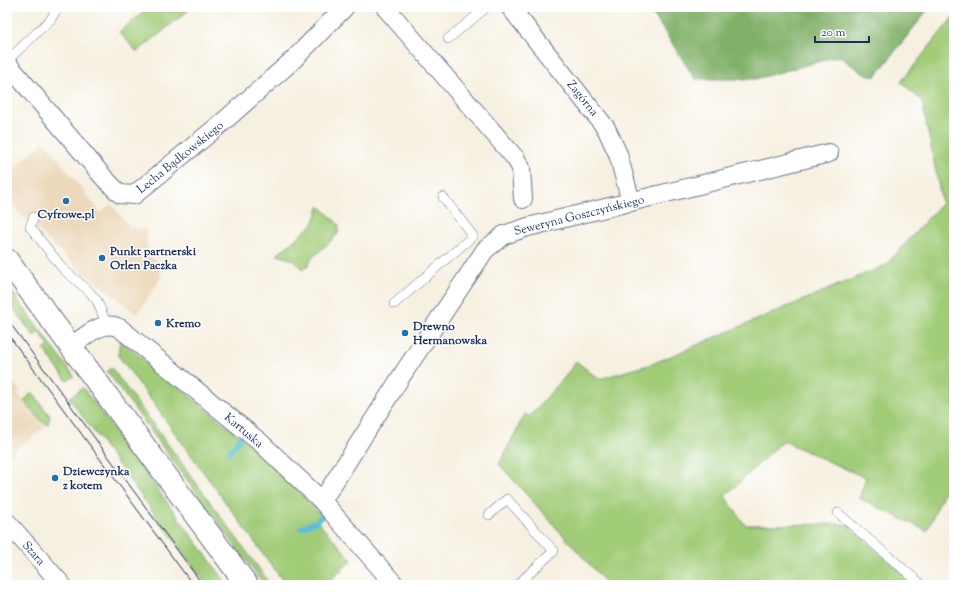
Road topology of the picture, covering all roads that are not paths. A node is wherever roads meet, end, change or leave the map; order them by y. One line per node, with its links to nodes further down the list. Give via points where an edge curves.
1 (58, 7): 7 (lane, Lecha Bądkowskiego, via 51,19)
2 (345, 7): 7 (street, Lecha Bądkowskiego, via 293,60 134,195 120,194 105,179)
3 (385, 7): 10 (street, via 516,159 521,168)
4 (487, 7): 6 (lane)
5 (510, 7): 11 (street, Zagórna, via 606,128 618,154)
6 (448, 39)
7 (7, 62)
8 (829, 153): 11 (street, Seweryna Goszczyńskiego)
9 (443, 197): 13 (lane)
10 (523, 199)
11 (631, 202): 14 (street, Seweryna Goszczyńskiego, via 528,227 504,235)
12 (34, 217): 17 (lane, via 30,227 64,270 97,301)
13 (474, 236): 14 (lane); 16 (lane)
14 (485, 250): 19 (street, Seweryna Goszczyńskiego)
15 (7, 260): 18 (main road)
16 (394, 304)
17 (107, 325): 18 (street, via 92,331); 19 (street, Kartuska, via 117,327 127,334 220,409 261,443)
18 (70, 347): 24 (main road)
19 (322, 501): 25 (street, Kartuska)
20 (838, 513): 27 (lane)
21 (489, 515): 26 (lane, via 507,499 554,551)
22 (7, 522): 23 (street, Szara)
23 (62, 585)
24 (247, 585)
25 (396, 585)
26 (516, 585)
27 (922, 585)

